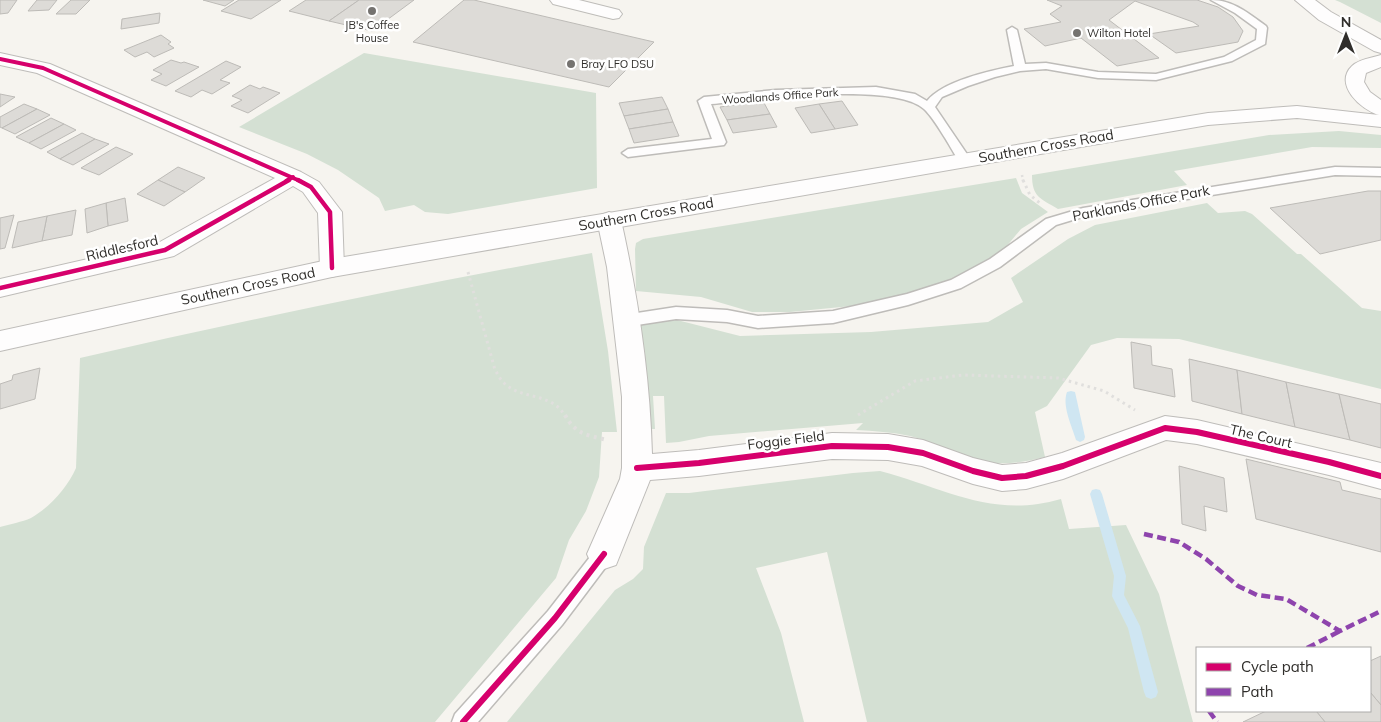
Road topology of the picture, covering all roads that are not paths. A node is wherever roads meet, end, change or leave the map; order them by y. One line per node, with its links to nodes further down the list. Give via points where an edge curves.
1 (559, 0): 4 (street)
2 (1216, 0): 11 (lane, via 1239,11 1262,28 1261,42 1228,59 1156,77 1098,75 1046,66)
3 (1304, 0): 5 (street)
4 (614, 14)
5 (1325, 16): 7 (street); 10 (street)
6 (1012, 30): 11 (lane)
7 (1381, 47)
8 (0, 59): 19 (street, via 43,68)
9 (1381, 61): 10 (street, Southern Cross Road)
10 (1351, 65): 13 (street, via 1363,97); 14 (street, Southern Cross Road)
11 (1020, 68): 12 (lane, via 992,74 938,95)
12 (929, 107): 16 (lane, Woodlands Office Park, via 912,96 876,90 704,101 720,142); 17 (lane)
13 (1381, 109)
14 (1297, 112): 15 (street, Southern Cross Road); 17 (street, Southern Cross Road, via 1208,119)
15 (1381, 121)
16 (628, 153)
17 (965, 160): 20 (street, Southern Cross Road)
18 (1381, 172): 23 (lane, Parklands Office Park, via 1335,171 1284,178 1115,206 1063,218 1051,222 994,263 956,284 833,317 758,322 727,316 676,313)
19 (293, 176): 21 (street, via 312,187 330,212); 22 (street, Riddlesford, via 165,250)
20 (609, 220): 21 (street, Southern Cross Road); 23 (street, via 619,267)
21 (332, 268): 24 (street, Southern Cross Road)
22 (0, 288)
23 (624, 321): 26 (street, via 636,397)
24 (0, 341)
25 (1136, 438): 26 (street, Foggie Field, via 1063,466 1026,476 1002,478 888,447 832,446); 27 (street, The Court, via 1165,428 1197,432)
26 (637, 468): 28 (street)
27 (1381, 476)
28 (604, 554): 29 (lane, via 554,618)
29 (463, 722)

